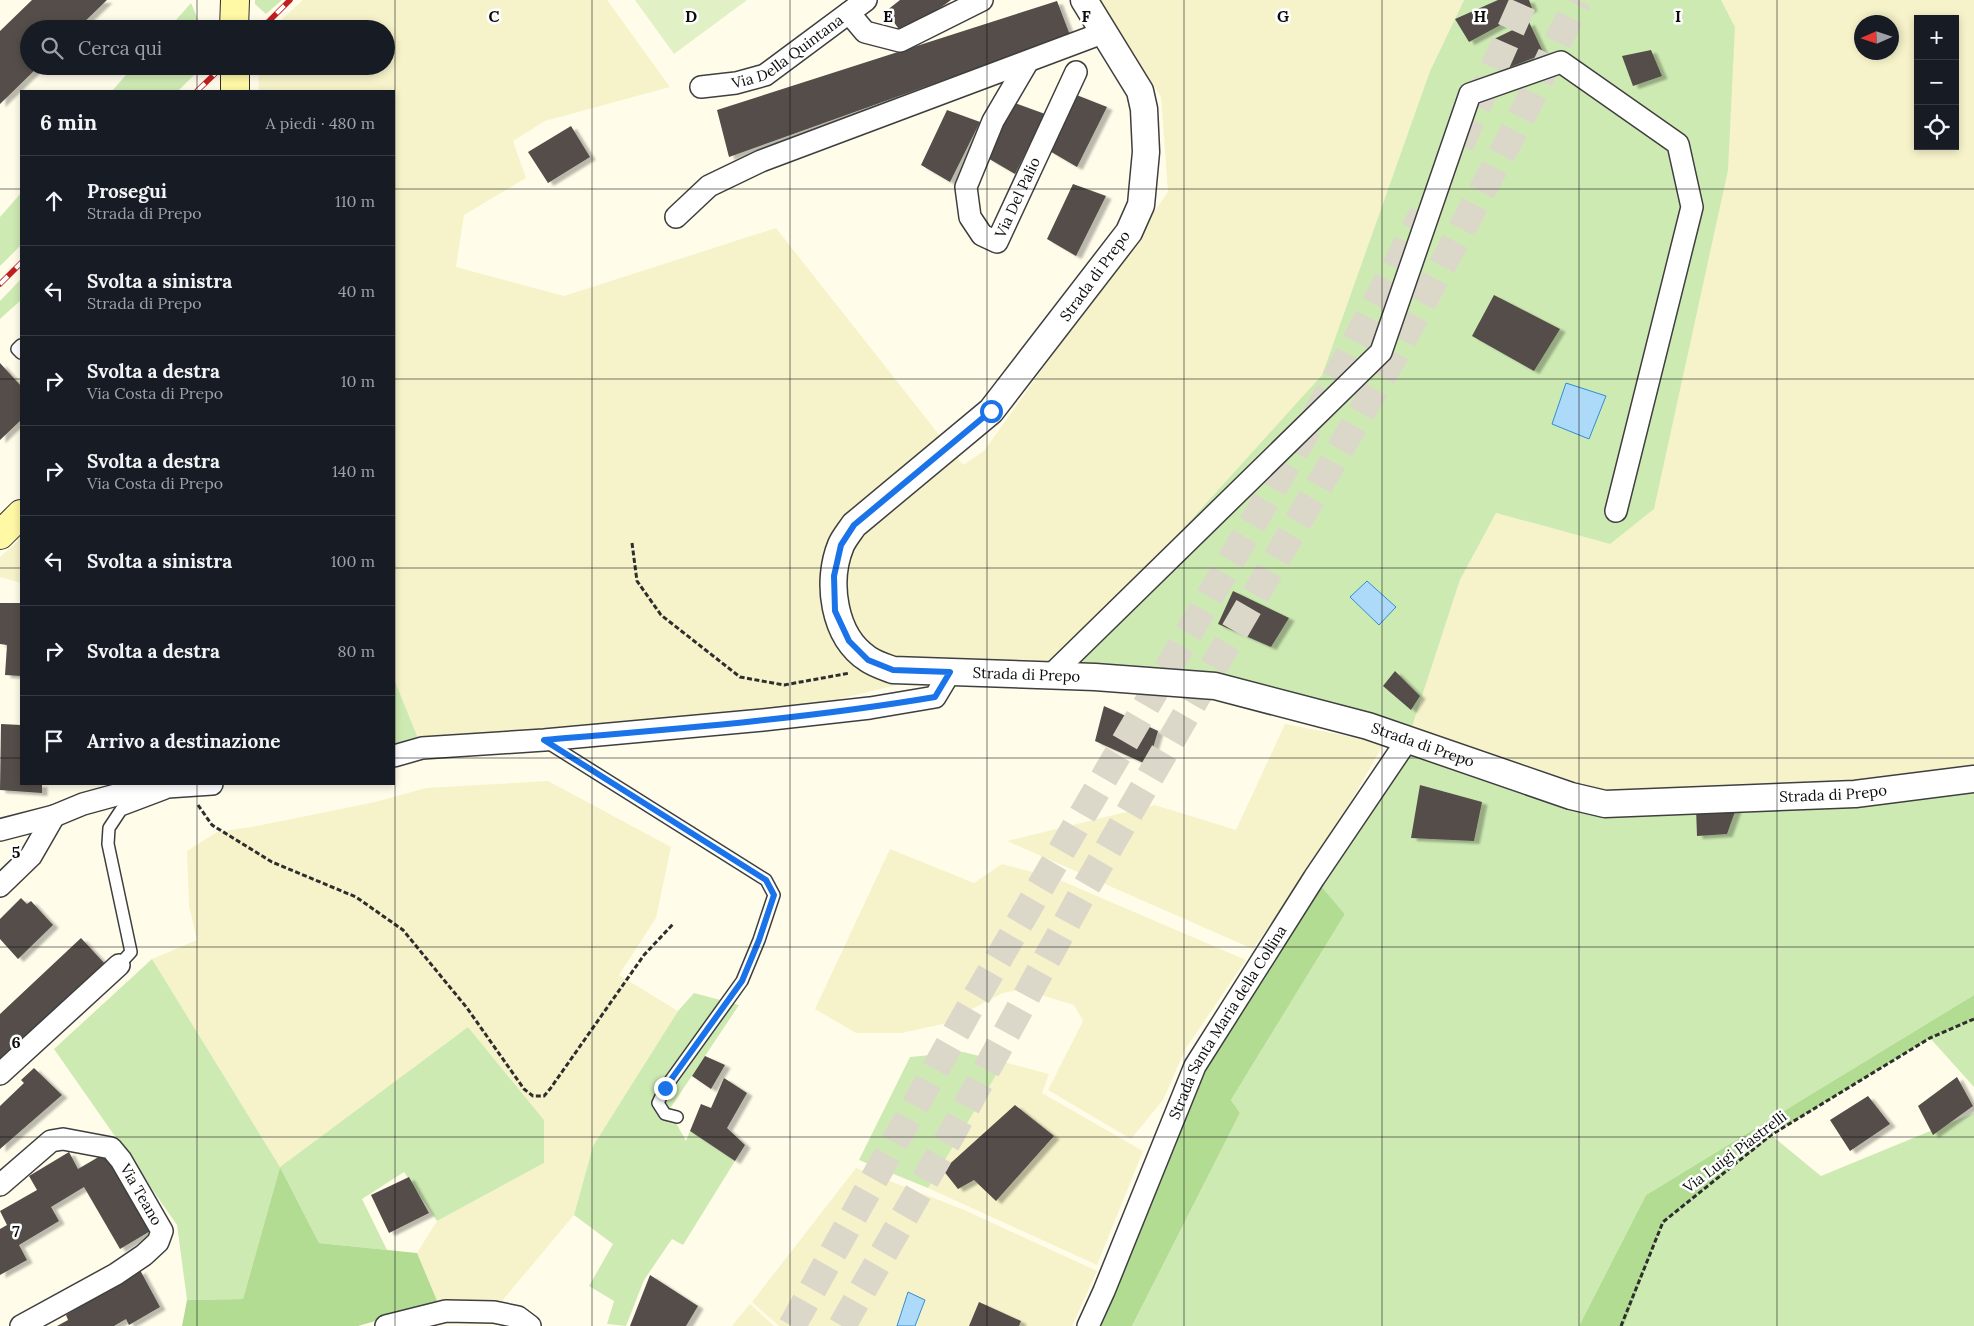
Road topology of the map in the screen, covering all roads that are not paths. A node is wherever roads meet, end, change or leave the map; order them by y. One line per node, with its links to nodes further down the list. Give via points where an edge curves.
1 (866, 0): 4 (street, Via Della Quintana)
2 (982, 0): 4 (street, via 900,41 865,32)
3 (1084, 0): 5 (street, Strada di Prepo)
4 (849, 13): 8 (street, Via Della Quintana, via 765,75 736,83)
5 (1105, 32): 6 (street); 13 (street, Strada di Prepo, via 1140,91 1144,109 1146,152 1141,205 1129,232 991,411 854,525 841,545 834,576 835,611 849,641 868,660 893,670)
6 (1027, 63): 7 (street, Via Del Palio, via 993,121 966,187 970,217 982,235 998,242); 9 (street, via 761,161 709,186)
7 (1076, 72)
8 (701, 87)
9 (676, 217)
10 (1616, 511): 14 (street, via 1692,207 1678,144 1561,62 1470,94 1380,352)
11 (20, 515): 12 (main road)
12 (0, 535)
13 (950, 672): 14 (street, Strada di Prepo); 16 (street, via 935,697 870,708)
14 (1050, 676): 15 (street, Strada di Prepo, via 1215,686)
15 (1408, 739): 18 (street, Strada di Prepo, via 1571,796 1606,804 1855,794); 30 (street, Strada Santa Maria della Collina, via 1314,878 1195,1066)
16 (544, 740): 17 (street, via 422,748); 25 (lane, via 766,880 774,895 742,981 665,1088 658,1103 665,1114)
17 (395, 756)
18 (1974, 779)
19 (198, 785): 20 (street, via 138,789 83,804); 23 (lane, via 122,810 109,828 108,844 131,952)
20 (54, 816): 21 (street); 22 (street, via 31,856)
21 (0, 830)
22 (0, 886)
23 (119, 965): 24 (street)
24 (0, 1074)
25 (677, 1117)
26 (0, 1185): 27 (street, Via Teano, via 51,1141 64,1139 111,1148 162,1231 158,1242 116,1274)
27 (21, 1326)
28 (386, 1326): 29 (street, via 446,1311 494,1312 518,1317)
29 (530, 1326)
30 (1088, 1326)

